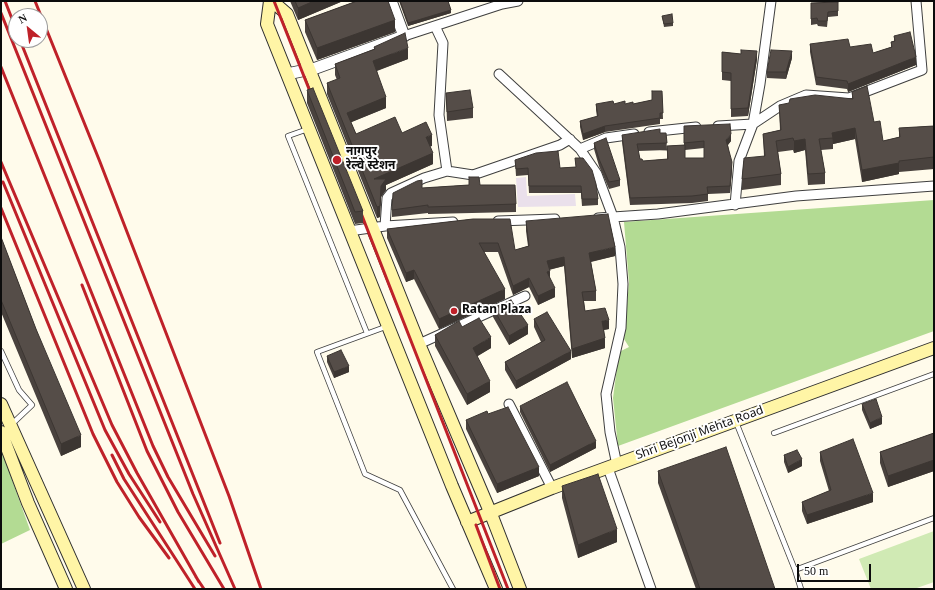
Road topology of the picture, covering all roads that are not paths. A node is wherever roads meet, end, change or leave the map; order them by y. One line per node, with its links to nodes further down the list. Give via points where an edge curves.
1 (271, 1): 9 (main road, via 287,14); 10 (main road, via 267,24)
2 (391, 1): 8 (street)
3 (518, 1): 6 (street)
4 (771, 1): 12 (street)
5 (916, 1): 12 (street, via 922,70 849,98 806,95 780,106)
6 (503, 2): 7 (street)
7 (435, 26): 8 (street); 16 (street, via 443,43 439,115)
8 (404, 36): 9 (street, via 316,68)
9 (309, 68): 10 (street); 24 (main road, via 360,200)
10 (287, 74): 13 (main road)
11 (499, 74): 14 (street)
12 (753, 124): 15 (street, via 671,128 606,138); 18 (street, via 739,161)
13 (309, 128): 25 (main road); 28 (lane, via 288,136)
14 (570, 139): 15 (street); 16 (street, via 560,145 473,175)
15 (580, 149): 19 (street, via 597,174)
16 (447, 171): 24 (street, via 424,178 392,193 387,198)
17 (934, 186): 18 (street, via 796,196)
18 (735, 205): 19 (street)
19 (612, 217): 20 (street); 38 (street, via 620,247 622,284 621,321 606,394)
20 (591, 218)
21 (568, 219): 22 (street)
22 (491, 221)
23 (460, 222): 24 (street)
24 (379, 226): 25 (street); 29 (main road)
25 (349, 231): 27 (main road)
26 (525, 296): 29 (street)
27 (388, 326): 28 (lane); 42 (main road)
28 (367, 333): 46 (lane, via 317,352 365,474 400,490)
29 (419, 344): 40 (main road)
30 (934, 348): 35 (main road, Shri Bejonji Mehta Road)
31 (1, 351): 36 (lane, via 19,390 32,405)
32 (934, 374): 37 (lane)
33 (1, 404): 36 (main road)
34 (509, 404): 39 (street)
35 (735, 421): 38 (main road, Shri Bejonji Mehta Road); 43 (lane)
36 (6, 429): 44 (main road, via 28,503); 45 (main road)
37 (774, 433)
38 (612, 467): 39 (main road, Shri Bejonji Mehta Road); 49 (street)
39 (552, 488): 40 (main road, Shri Bejonji Mehta Road)
40 (490, 514): 42 (main road, Shri Bejonji Mehta Road); 48 (main road)
41 (934, 518): 43 (lane)
42 (467, 522): 47 (main road)
43 (795, 570): 50 (lane)
44 (66, 589)
45 (84, 589)
46 (452, 589)
47 (496, 589)
48 (520, 589)
49 (650, 589)
50 (801, 589)

